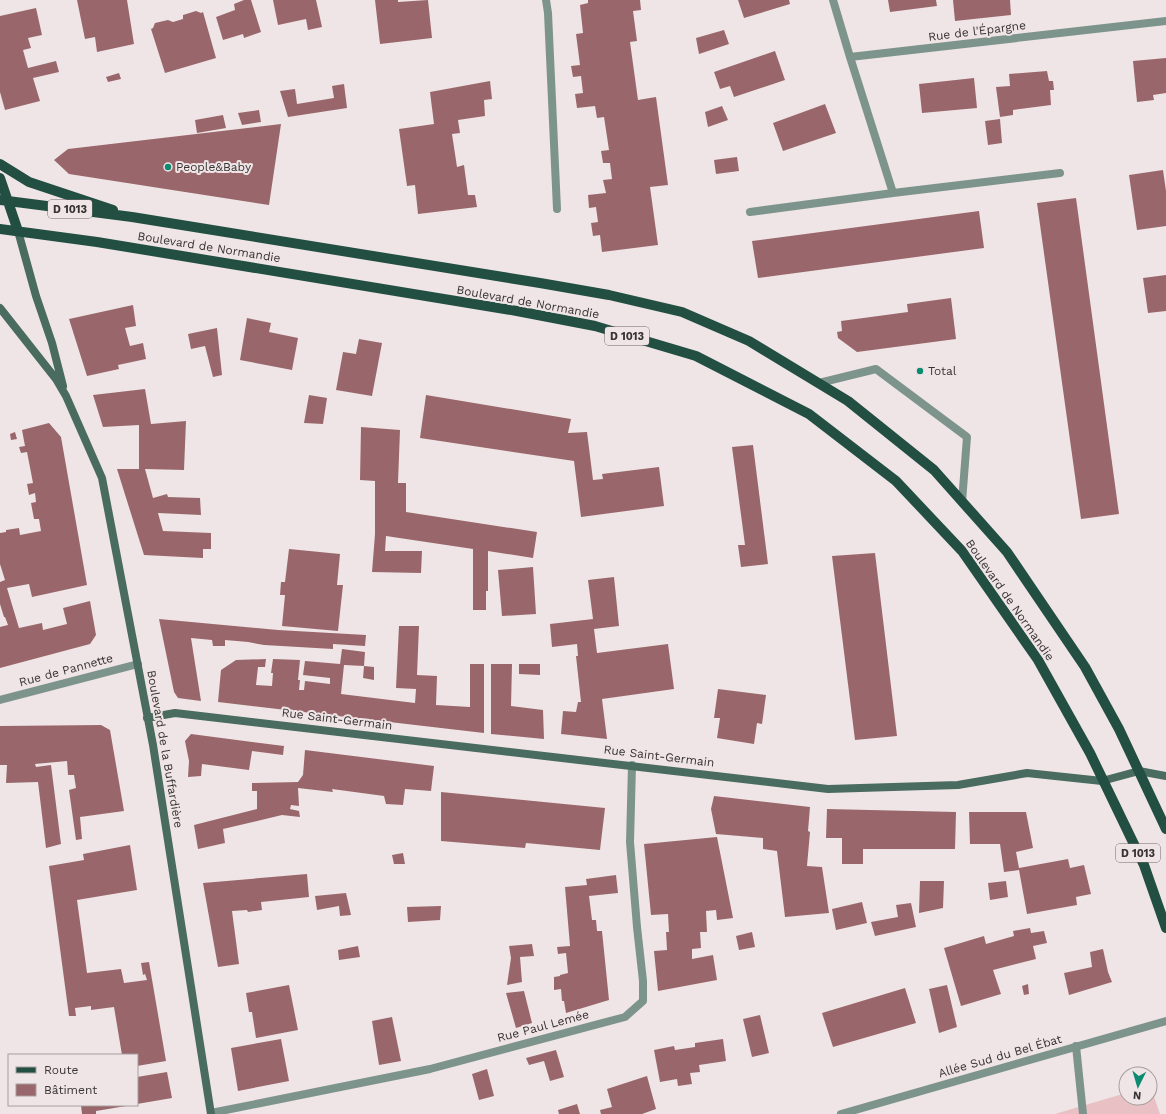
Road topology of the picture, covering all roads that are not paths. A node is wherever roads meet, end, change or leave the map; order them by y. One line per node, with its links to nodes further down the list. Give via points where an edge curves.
1 (546, 0): 10 (street)
2 (833, 0): 4 (street)
3 (1166, 21): 4 (street, Rue de l'Épargne)
4 (850, 57): 8 (street)
5 (0, 164): 12 (main road, via 29,182)
6 (1060, 173): 8 (street)
7 (0, 178): 9 (main road)
8 (893, 193): 11 (street)
9 (4, 200): 12 (main road, D 1013); 14 (main road)
10 (557, 208)
11 (750, 212)
12 (132, 217): 16 (main road, Boulevard de Normandie / D 1013, via 540,283 609,295 682,312 749,341)
13 (0, 230): 14 (main road, D 1013)
14 (18, 231): 17 (street, Boulevard de la Buffardière); 25 (main road, Boulevard de Normandie / D 1013, via 517,311 595,326 696,356 809,414 896,481 962,551 1038,660 1090,753)
15 (0, 308): 17 (street, Boulevard de la Buffardière, via 56,379)
16 (819, 383): 18 (main road, Boulevard de Normandie / D 1013, via 848,401 934,470); 18 (street, via 876,369 967,438)
17 (66, 396): 19 (street, Boulevard de la Buffardière, via 102,478)
18 (962, 502): 23 (main road, Boulevard de Normandie / D 1013, via 1007,552 1085,667)
19 (138, 664): 20 (street, Rue de Pannette); 21 (street, Boulevard de la Buffardière)
20 (0, 700)
21 (148, 718): 22 (street, Rue Saint-Germain, via 175,713); 30 (street, Boulevard de la Buffardière)
22 (632, 765): 25 (street, Rue Saint-Germain, via 828,789 958,785 1027,772); 30 (street, Rue Paul Lemée, via 630,842 643,1001 625,1017 430,1069)
23 (1139, 771): 24 (street, Rue Saint-Germain); 25 (street, Rue Saint-Germain); 26 (main road, Boulevard de Normandie / D 1013)
24 (1166, 776)
25 (1102, 781): 27 (main road, Boulevard de Normandie / D 1013, via 1144,865)
26 (1166, 828)
27 (1166, 928)
28 (1166, 1020): 29 (street, Allée Sud du Bel Ébat)
29 (1076, 1046): 31 (street, Allée Sud du Bel Ébat); 32 (street)
30 (211, 1113)
31 (841, 1114)
32 (1083, 1114)

